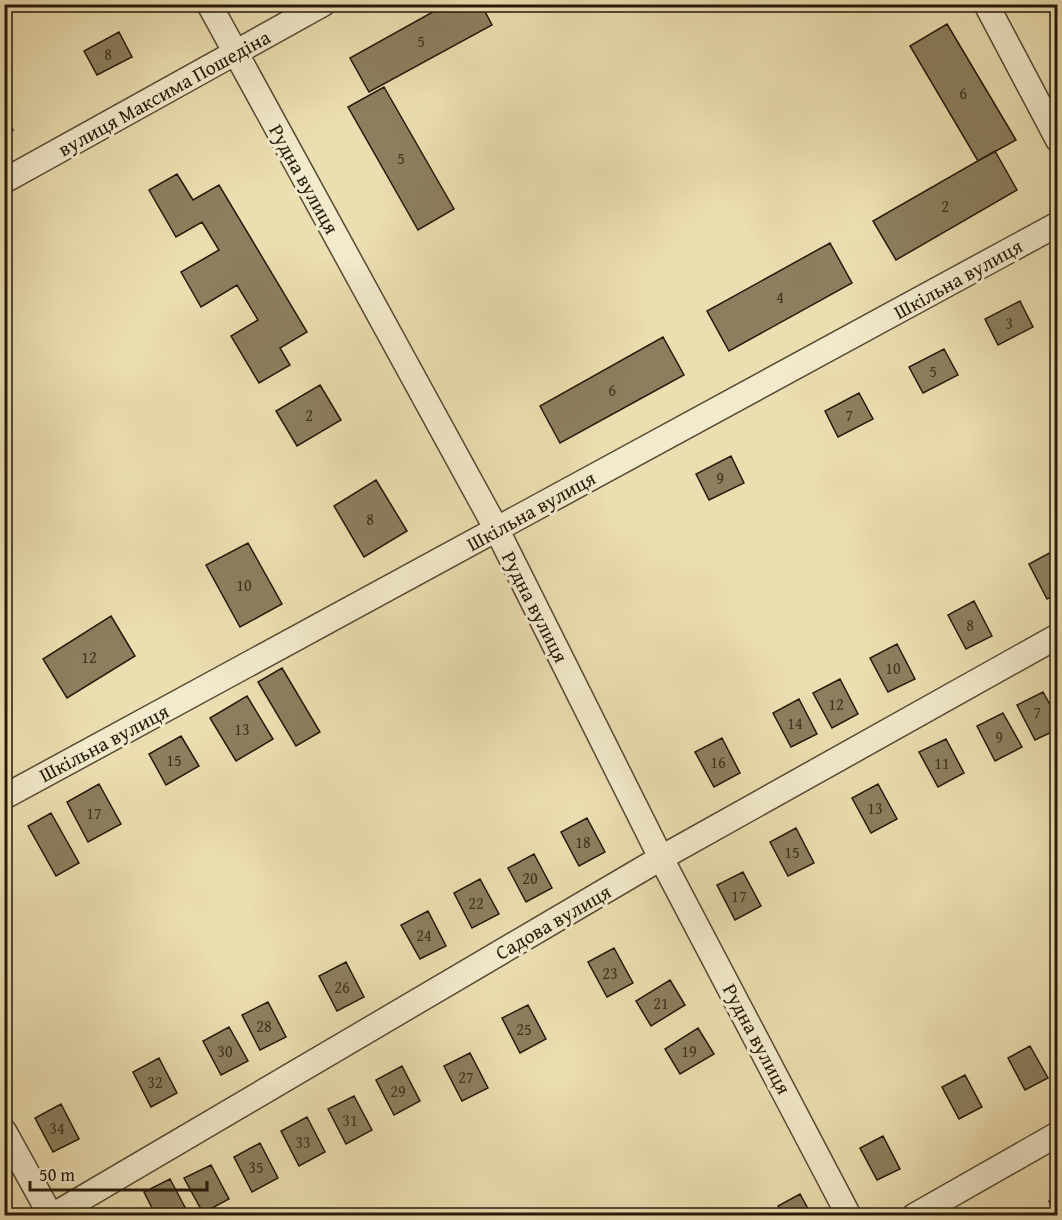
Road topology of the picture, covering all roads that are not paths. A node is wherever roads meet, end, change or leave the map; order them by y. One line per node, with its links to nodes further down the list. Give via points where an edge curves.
1 (209, 4): 4 (street, Рудна вулиця)
2 (323, 4): 4 (street, вулиця Максима Пошедіна)
3 (986, 4): 5 (street)
4 (235, 53): 6 (street, вулиця Максима Пошедіна); 8 (street, Рудна вулиця)
5 (1058, 140)
6 (4, 181)
7 (1058, 224): 8 (street, Шкільна вулиця)
8 (497, 530): 10 (street, Шкільна вулиця); 11 (street, Рудна вулиця)
9 (1058, 636): 11 (street, Садова вулиця)
10 (4, 797)
11 (661, 858): 14 (street, Садова вулиця); 15 (street, Рудна вулиця)
12 (4, 1131): 14 (street)
13 (1058, 1134): 16 (street)
14 (52, 1215)
15 (849, 1215)
16 (914, 1215)

